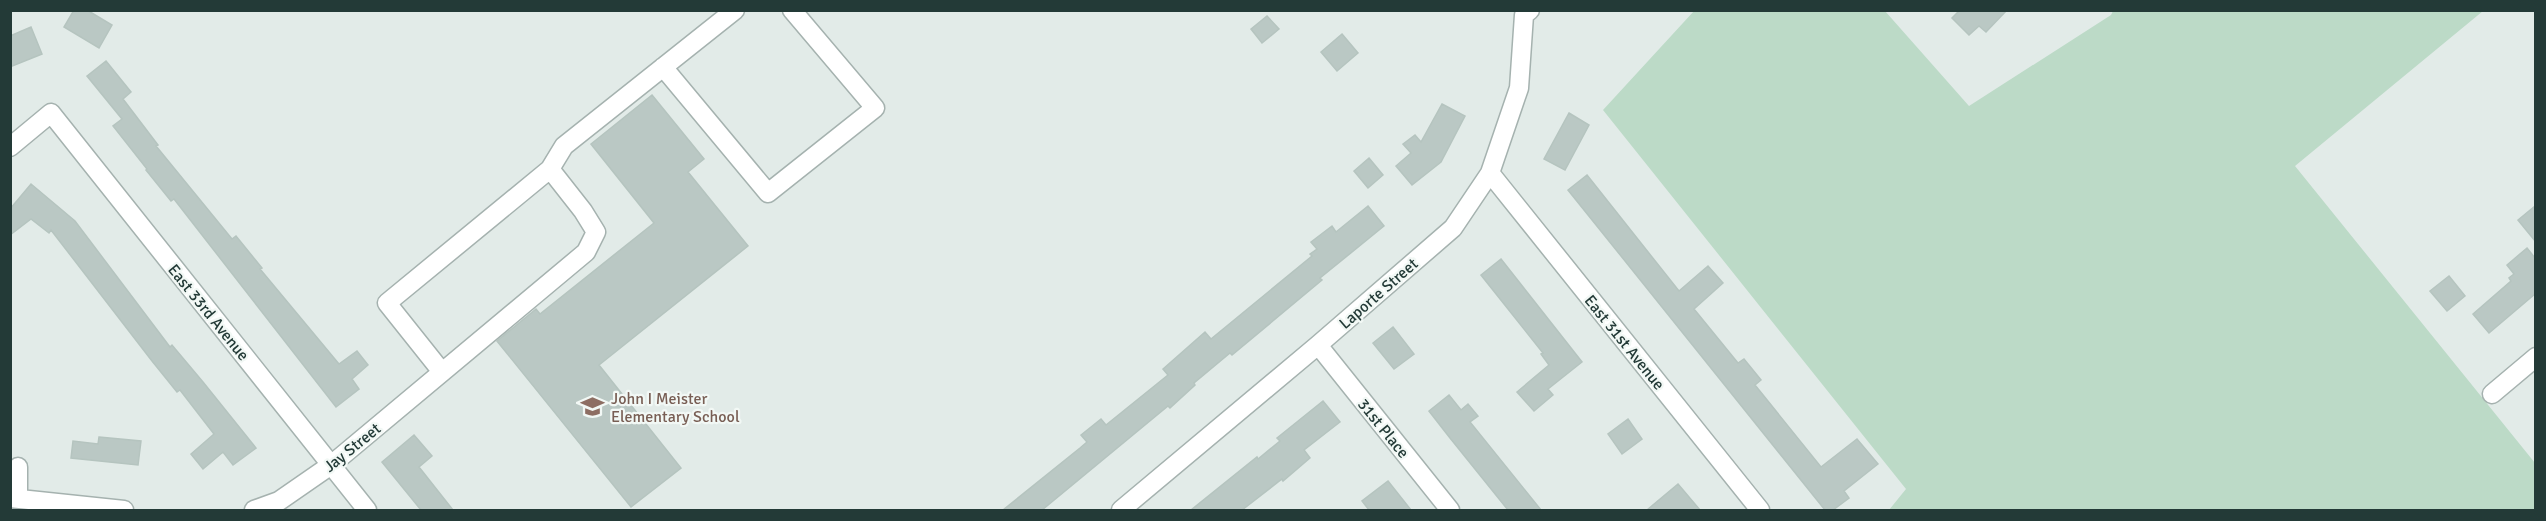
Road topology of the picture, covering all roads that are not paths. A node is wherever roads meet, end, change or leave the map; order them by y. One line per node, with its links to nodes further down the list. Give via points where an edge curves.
1 (735, 10): 4 (street)
2 (792, 10): 4 (street, via 875,108 768,193)
3 (1524, 12): 7 (street, Laporte Street, via 1519,88)
4 (663, 67): 6 (street, via 564,147)
5 (10, 147): 12 (street, East 33rd Avenue, via 51,113)
6 (550, 169): 10 (street, Jay Street, via 596,232 586,252); 10 (street, via 387,303)
7 (1490, 173): 8 (street, Laporte Street, via 1453,228); 20 (street, East 31st Avenue)
8 (1318, 345): 18 (street, Laporte Street); 19 (street, 31st Place)
9 (2535, 357): 11 (street)
10 (442, 372): 12 (street, Jay Street)
11 (2492, 394)
12 (331, 465): 16 (street, Jay Street, via 279,501); 17 (street, East 33rd Avenue)
13 (18, 467): 14 (street)
14 (14, 498): 15 (street)
15 (124, 510)
16 (254, 510)
17 (367, 510)
18 (1121, 510)
19 (1450, 510)
20 (1760, 510)

